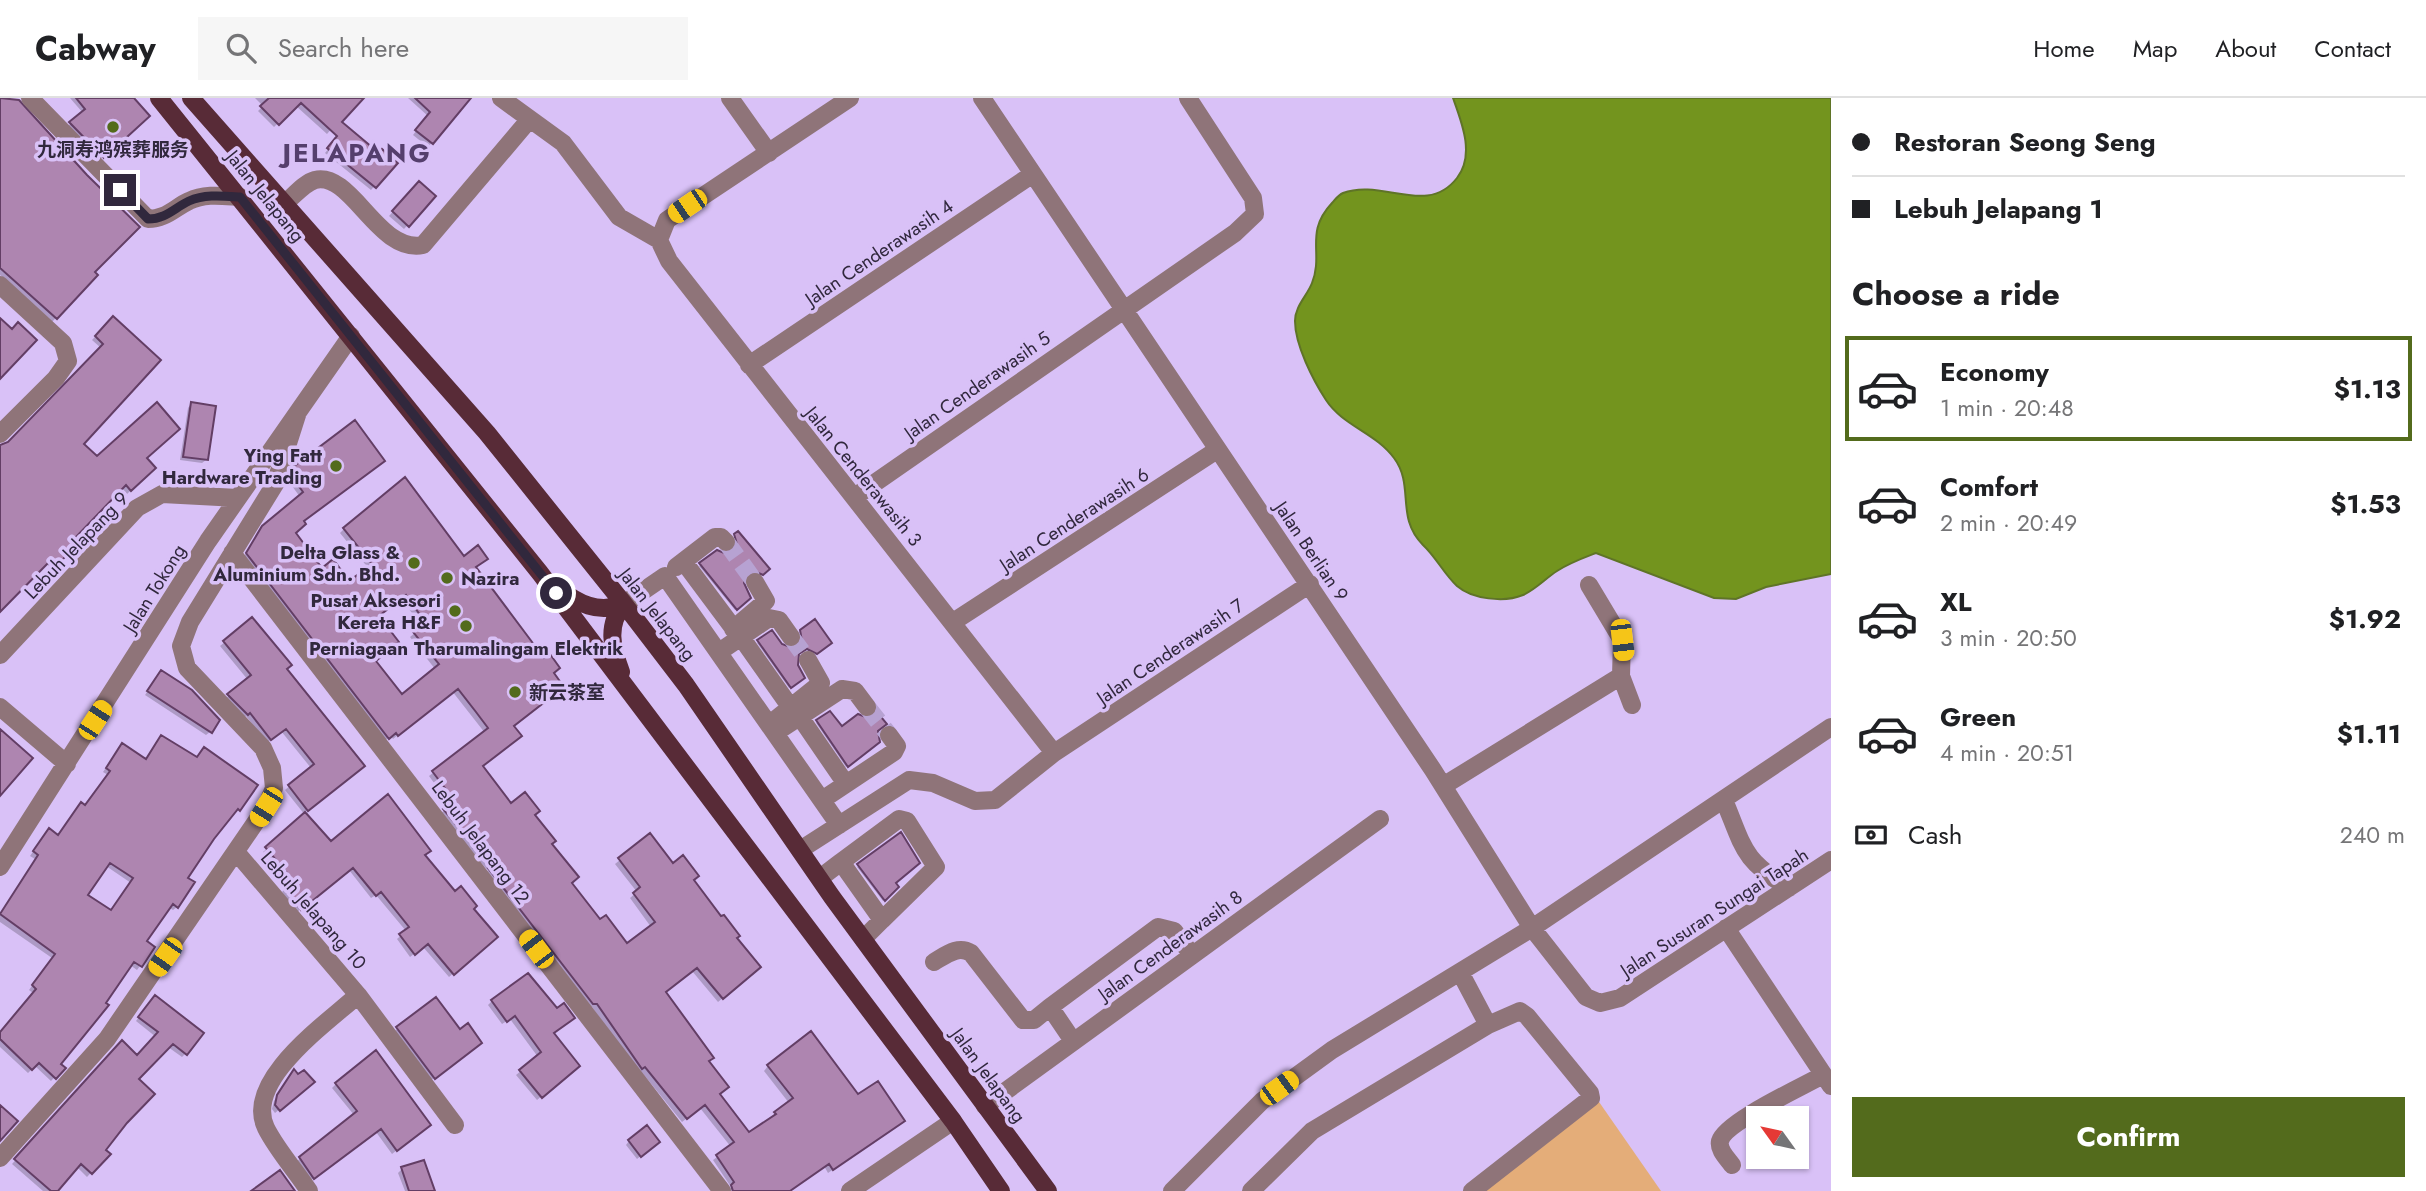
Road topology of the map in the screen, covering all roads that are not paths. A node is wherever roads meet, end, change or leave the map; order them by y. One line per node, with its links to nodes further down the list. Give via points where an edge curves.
1 (30, 98): 12 (street, via 148,219 160,219 210,195)
2 (159, 98): 12 (main road, Jalan Jelapang)
3 (191, 98): 13 (main road, Jalan Jelapang)
4 (501, 98): 9 (street)
5 (730, 98): 10 (street)
6 (850, 98): 10 (street)
7 (982, 98): 11 (street, Jalan Berlian 9)
8 (1188, 98): 16 (street, Jalan Cenderawasih 5, via 1253,198 1255,214 1235,233)
9 (529, 120): 13 (street, via 422,245 410,248 394,240 327,180 313,181); 14 (street, via 563,143 619,217)
10 (769, 153): 14 (street, via 667,220)
11 (1033, 174): 16 (street, Jalan Berlian 9); 18 (street, Jalan Cenderawasih 4)
12 (240, 197): 17 (main road, Jalan Jelapang)
13 (284, 204): 32 (main road, Jalan Jelapang, via 486,433)
14 (659, 240): 18 (street, Jalan Cenderawasih 3, via 669,261)
15 (0, 285): 20 (street, via 63,343 68,361)
16 (1122, 309): 21 (street, Jalan Berlian 9); 22 (street, Jalan Cenderawasih 5)
17 (351, 336): 19 (street, Jalan Tokong); 27 (main road, Jalan Jelapang)
18 (748, 365): 22 (street, Jalan Cenderawasih 3)
19 (299, 412): 23 (street, Jalan Tokong); 25 (street, via 275,484)
20 (0, 434)
21 (1217, 450): 30 (street, Jalan Berlian 9); 33 (street, Jalan Cenderawasih 6)
22 (856, 496): 33 (street, Jalan Cenderawasih 3)
23 (238, 498): 37 (street, Lebuh Jelapang 9, via 162,494 137,508); 49 (street, Jalan Tokong)
24 (726, 542): 26 (street, via 715,537)
25 (232, 553): 59 (street, via 190,622 181,646 187,668 262,748 272,768 274,788); 84 (street, Lebuh Jelapang 12)
26 (684, 562): 28 (street); 34 (street)
27 (540, 573): 32 (main road, via 589,607); 40 (main road, Jalan Jelapang)
28 (665, 576): 32 (street); 36 (street)
29 (755, 582): 34 (street, via 766,601)
30 (1310, 584): 48 (street, Jalan Cenderawasih 7); 52 (street, Jalan Berlian 9)
31 (1589, 585): 39 (street, via 1622,640)
32 (624, 604): 40 (main road, via 614,620 612,635); 58 (main road, Jalan Jelapang)
33 (953, 622): 48 (street, Jalan Cenderawasih 3)
34 (737, 633): 35 (street, via 774,617); 36 (street); 44 (street)
35 (791, 637)
36 (716, 648): 46 (street)
37 (0, 655)
38 (808, 660): 44 (street, via 821,683)
39 (1621, 676): 41 (street); 52 (street)
40 (631, 695): 79 (main road, Jalan Jelapang)
41 (1633, 705)
42 (867, 706): 44 (street, via 848,688)
43 (0, 707): 49 (street)
44 (796, 712): 46 (street); 51 (street)
45 (1831, 727): 55 (street)
46 (772, 729): 54 (street)
47 (889, 735): 50 (street, via 897,750)
48 (1055, 754): 53 (street, Jalan Cenderawasih 7, via 995,800 975,801 933,783 909,780)
49 (66, 764): 62 (street, Jalan Tokong)
50 (862, 774): 51 (street); 53 (street)
51 (846, 784): 54 (street)
52 (1443, 786): 66 (street, Jalan Berlian 9)
53 (879, 799): 57 (street, Jalan Cenderawasih 7)
54 (822, 800): 57 (street)
55 (1724, 800): 64 (street, via 1744,851 1759,870); 66 (street)
56 (1380, 819): 69 (street, Jalan Cenderawasih 8)
57 (839, 824): 58 (street, Jalan Cenderawasih 7)
58 (800, 849): 63 (main road, Jalan Jelapang)
59 (237, 853): 72 (street, Lebuh Jelapang 10); 81 (street, via 107,1039)
60 (1831, 860): 64 (street, Jalan Susuran Sungai Tapah)
61 (841, 862): 63 (street); 65 (street); 65 (street, via 899,819 907,821 936,867)
62 (0, 867)
63 (820, 878): 68 (main road, Jalan Jelapang)
64 (1789, 888): 67 (street, Jalan Susuran Sungai Tapah)
65 (882, 920): 68 (street)
66 (1532, 928): 71 (street); 73 (street, Jalan Berlian 9, via 1586,997 1600,1003)
67 (1726, 928): 73 (street, Jalan Susuran Sungai Tapah); 77 (street)
68 (863, 939): 78 (main road, Jalan Jelapang)
69 (1192, 955): 74 (street, via 1174,931 1158,927); 76 (street, Jalan Cenderawasih 8)
70 (934, 962): 74 (street, via 965,949 1023,1020 1034,1020)
71 (1460, 972): 75 (street); 88 (street, via 1332,1050 1262,1101)
72 (358, 995): 80 (street, Lebuh Jelapang 10); 83 (street, Lebuh Jelapang 10, via 289,1058 268,1083 260,1106 266,1128)
73 (1620, 999)
74 (1050, 1007): 76 (street)
75 (1488, 1025): 89 (street, via 1312,1131); 90 (street, via 1513,1012 1528,1016 1591,1098)
76 (1073, 1041): 78 (street, Jalan Cenderawasih 8)
77 (1827, 1081): 82 (street, via 1730,1128 1720,1149)
78 (985, 1105): 87 (main road, Jalan Jelapang)
79 (953, 1121): 85 (street); 86 (main road, Jalan Jelapang)
80 (455, 1125)
81 (0, 1157)
82 (1732, 1165)
83 (310, 1191)
84 (722, 1191)
85 (850, 1191)
86 (1001, 1191)
87 (1048, 1191)
88 (1172, 1191)
89 (1251, 1191)
90 (1472, 1191)

